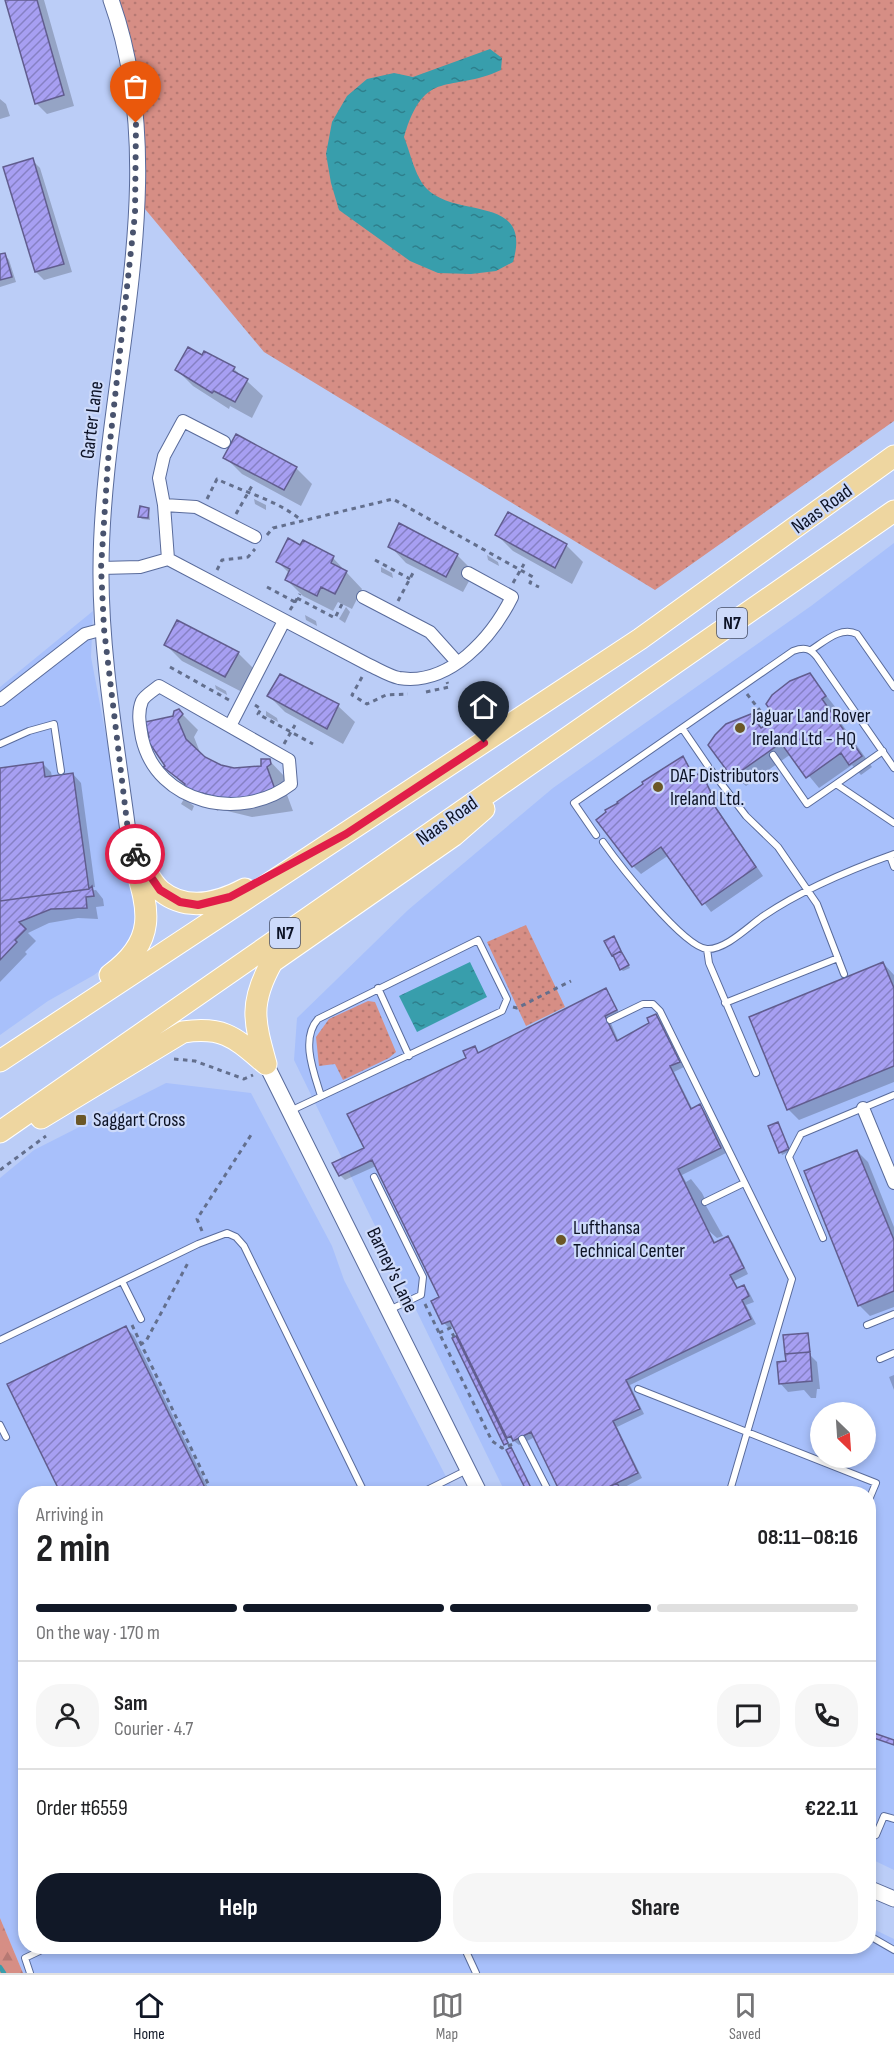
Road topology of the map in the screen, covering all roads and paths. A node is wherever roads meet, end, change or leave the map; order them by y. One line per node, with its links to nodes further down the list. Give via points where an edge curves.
1 (111, 0): 15 (street, Garter Lane, via 136,107 138,156)
2 (224, 442): 6 (street, via 183,421 164,456 159,478)
3 (894, 456): 47 (highway, Naas Road / N7, via 649,632)
4 (253, 484): 5 (path)
5 (248, 493): 7 (path, via 217,479); 9 (path); 10 (path)
6 (164, 505): 7 (street); 12 (street)
7 (202, 510): 10 (street)
8 (894, 511): 38 (highway, Naas Road / N7)
9 (302, 521): 16 (path, via 393,499); 20 (path, via 273,528 248,557 222,560)
10 (230, 524): 11 (street)
11 (255, 537)
12 (168, 559): 15 (street, via 140,567); 20 (street)
13 (375, 560): 19 (path)
14 (524, 564): 16 (path)
15 (101, 568): 28 (street, Garter Lane)
16 (521, 570): 22 (path, via 533,577 530,583); 23 (path)
17 (414, 571): 19 (path)
18 (468, 573): 23 (street)
19 (410, 579): 26 (path)
20 (211, 582): 27 (street)
21 (267, 587): 25 (path, via 335,618)
22 (539, 587)
23 (507, 594): 30 (street, via 512,597 502,617 484,640)
24 (363, 597): 26 (street)
25 (342, 604)
26 (392, 612): 30 (street, via 430,632)
27 (284, 621): 30 (street, via 398,678 426,676); 36 (street)
28 (104, 629): 33 (street, via 86,634); 50 (street, Garter Lane)
29 (811, 650): 31 (lane, via 793,651); 32 (lane, via 844,630 851,631); 40 (lane)
30 (457, 662)
31 (743, 687): 34 (path); 37 (lane)
32 (894, 687)
33 (0, 700)
34 (768, 721)
35 (295, 725): 41 (path)
36 (230, 726): 41 (street); 41 (street, via 159,686 142,700 139,721 152,761 171,785 194,798 215,805 243,805 276,796 291,784 289,760)
37 (682, 728): 48 (lane, via 574,803); 53 (lane, via 746,816 778,847)
38 (570, 735): 65 (highway, N7, via 453,836 272,962 260,984 254,1016); 71 (highway, Naas Road / N7)
39 (0, 744): 44 (lane, via 54,724)
40 (883, 751): 43 (lane); 45 (lane)
41 (278, 753)
42 (773, 755): 45 (lane, via 807,804)
43 (894, 768)
44 (61, 771)
45 (836, 784): 46 (lane)
46 (894, 823)
47 (346, 834): 50 (highway, N7, via 230,897 198,905 180,902 160,890); 63 (highway, Naas Road / N7)
48 (596, 835)
49 (603, 842): 54 (lane, via 625,874 692,942)
50 (130, 848): 63 (highway, N7, via 147,909 144,936 127,963)
51 (892, 855): 52 (lane); 53 (lane)
52 (894, 867)
53 (807, 891): 54 (lane, via 780,904 721,946); 55 (lane, via 817,904)
54 (707, 949): 59 (lane)
55 (838, 958): 56 (lane); 59 (lane)
56 (844, 974)
57 (571, 981): 60 (path, via 517,1008)
58 (378, 988): 60 (lane, via 478,940 507,999); 62 (lane); 68 (lane, via 325,1014 314,1024 310,1032 310,1058)
59 (725, 1003): 66 (lane)
60 (506, 1006): 62 (lane)
61 (610, 1020): 77 (lane, via 643,1004 653,1004 660,1011)
62 (409, 1056): 68 (lane)
63 (5, 1057)
64 (168, 1059): 65 (path, via 195,1061 244,1079)
65 (267, 1066): 70 (street, Barney's Lane); 74 (highway, via 226,1034 208,1028 183,1032)
66 (756, 1073)
67 (894, 1095): 69 (lane)
68 (321, 1096): 70 (lane)
69 (863, 1108): 78 (street); 80 (lane, via 801,1134 789,1157)
70 (289, 1111): 84 (street, Barney's Lane)
71 (0, 1132)
72 (52, 1132): 75 (path)
73 (251, 1135): 81 (path, via 197,1220 203,1234)
74 (0, 1142)
75 (0, 1170)
76 (374, 1177): 83 (lane, via 423,1277)
77 (744, 1183): 79 (lane); 96 (lane, via 792,1279)
78 (894, 1183)
79 (705, 1202)
80 (823, 1238)
81 (198, 1244): 82 (lane); 91 (path, via 146,1341); 101 (lane, via 227,1233 244,1246)
82 (122, 1281): 86 (lane); 90 (lane)
83 (421, 1295): 84 (lane); 88 (path)
84 (388, 1310): 99 (street, Barney's Lane)
85 (894, 1314): 87 (lane)
86 (141, 1319): 91 (path, via 131,1325)
87 (867, 1325)
88 (439, 1333): 89 (path, via 450,1328); 98 (path, via 492,1441 502,1448)
89 (454, 1337)
90 (0, 1340)
91 (140, 1345): 100 (path)
92 (894, 1353): 93 (lane)
93 (880, 1359)
94 (638, 1389): 96 (lane)
95 (0, 1425): 97 (lane)
96 (747, 1432): 105 (lane); 106 (lane, via 876,1483)
97 (6, 1437)
98 (522, 1439): 104 (lane)
99 (468, 1470): 102 (lane); 103 (street, Barney's Lane)
100 (209, 1486)
101 (361, 1486)
102 (435, 1486)
103 (476, 1486)
104 (546, 1486)
105 (731, 1486)
106 (875, 1486)
107 (894, 1819): 108 (lane, via 884,1816)
108 (876, 1835)
109 (876, 1891): 110 (street)
110 (893, 1896)
111 (876, 1940): 112 (lane)
112 (894, 1950)
113 (33, 1954): 115 (lane, via 25,1958)
114 (467, 1954): 116 (lane)
115 (30, 1973)
116 (476, 1973)

